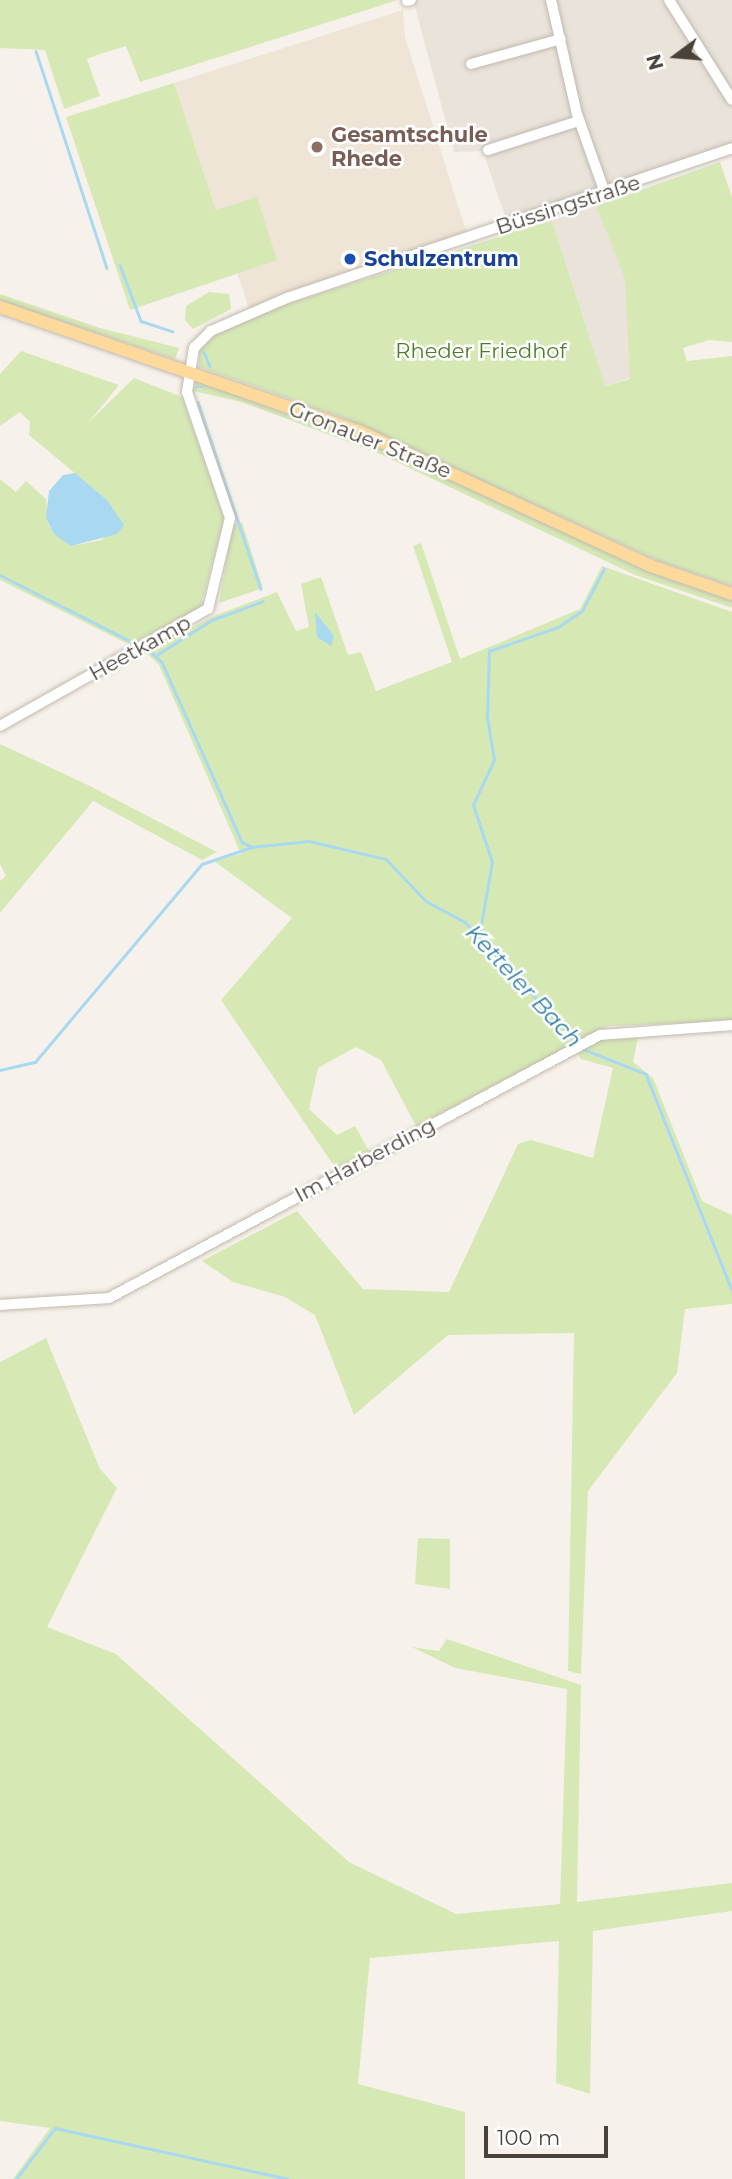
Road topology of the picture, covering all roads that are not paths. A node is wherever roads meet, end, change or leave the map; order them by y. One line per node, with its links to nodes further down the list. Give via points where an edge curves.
1 (551, 0): 3 (street)
2 (668, 0): 5 (street)
3 (561, 39): 4 (street); 6 (street)
4 (471, 64)
5 (732, 100)
6 (579, 121): 8 (street); 9 (street)
7 (732, 148): 9 (street, Büssingstraße)
8 (488, 150)
9 (605, 193): 11 (street, Büssingstraße, via 234,317 194,348)
10 (0, 307): 11 (main road, Gronauer Straße)
11 (189, 370): 12 (main road, Gronauer Straße, via 359,431 652,566); 13 (street, Heetkamp, via 187,392 230,518 208,609)
12 (732, 594)
13 (0, 726)
14 (732, 1025): 15 (street, Im Harberding, via 650,1034 616,1029 109,1298)
15 (0, 1305)

